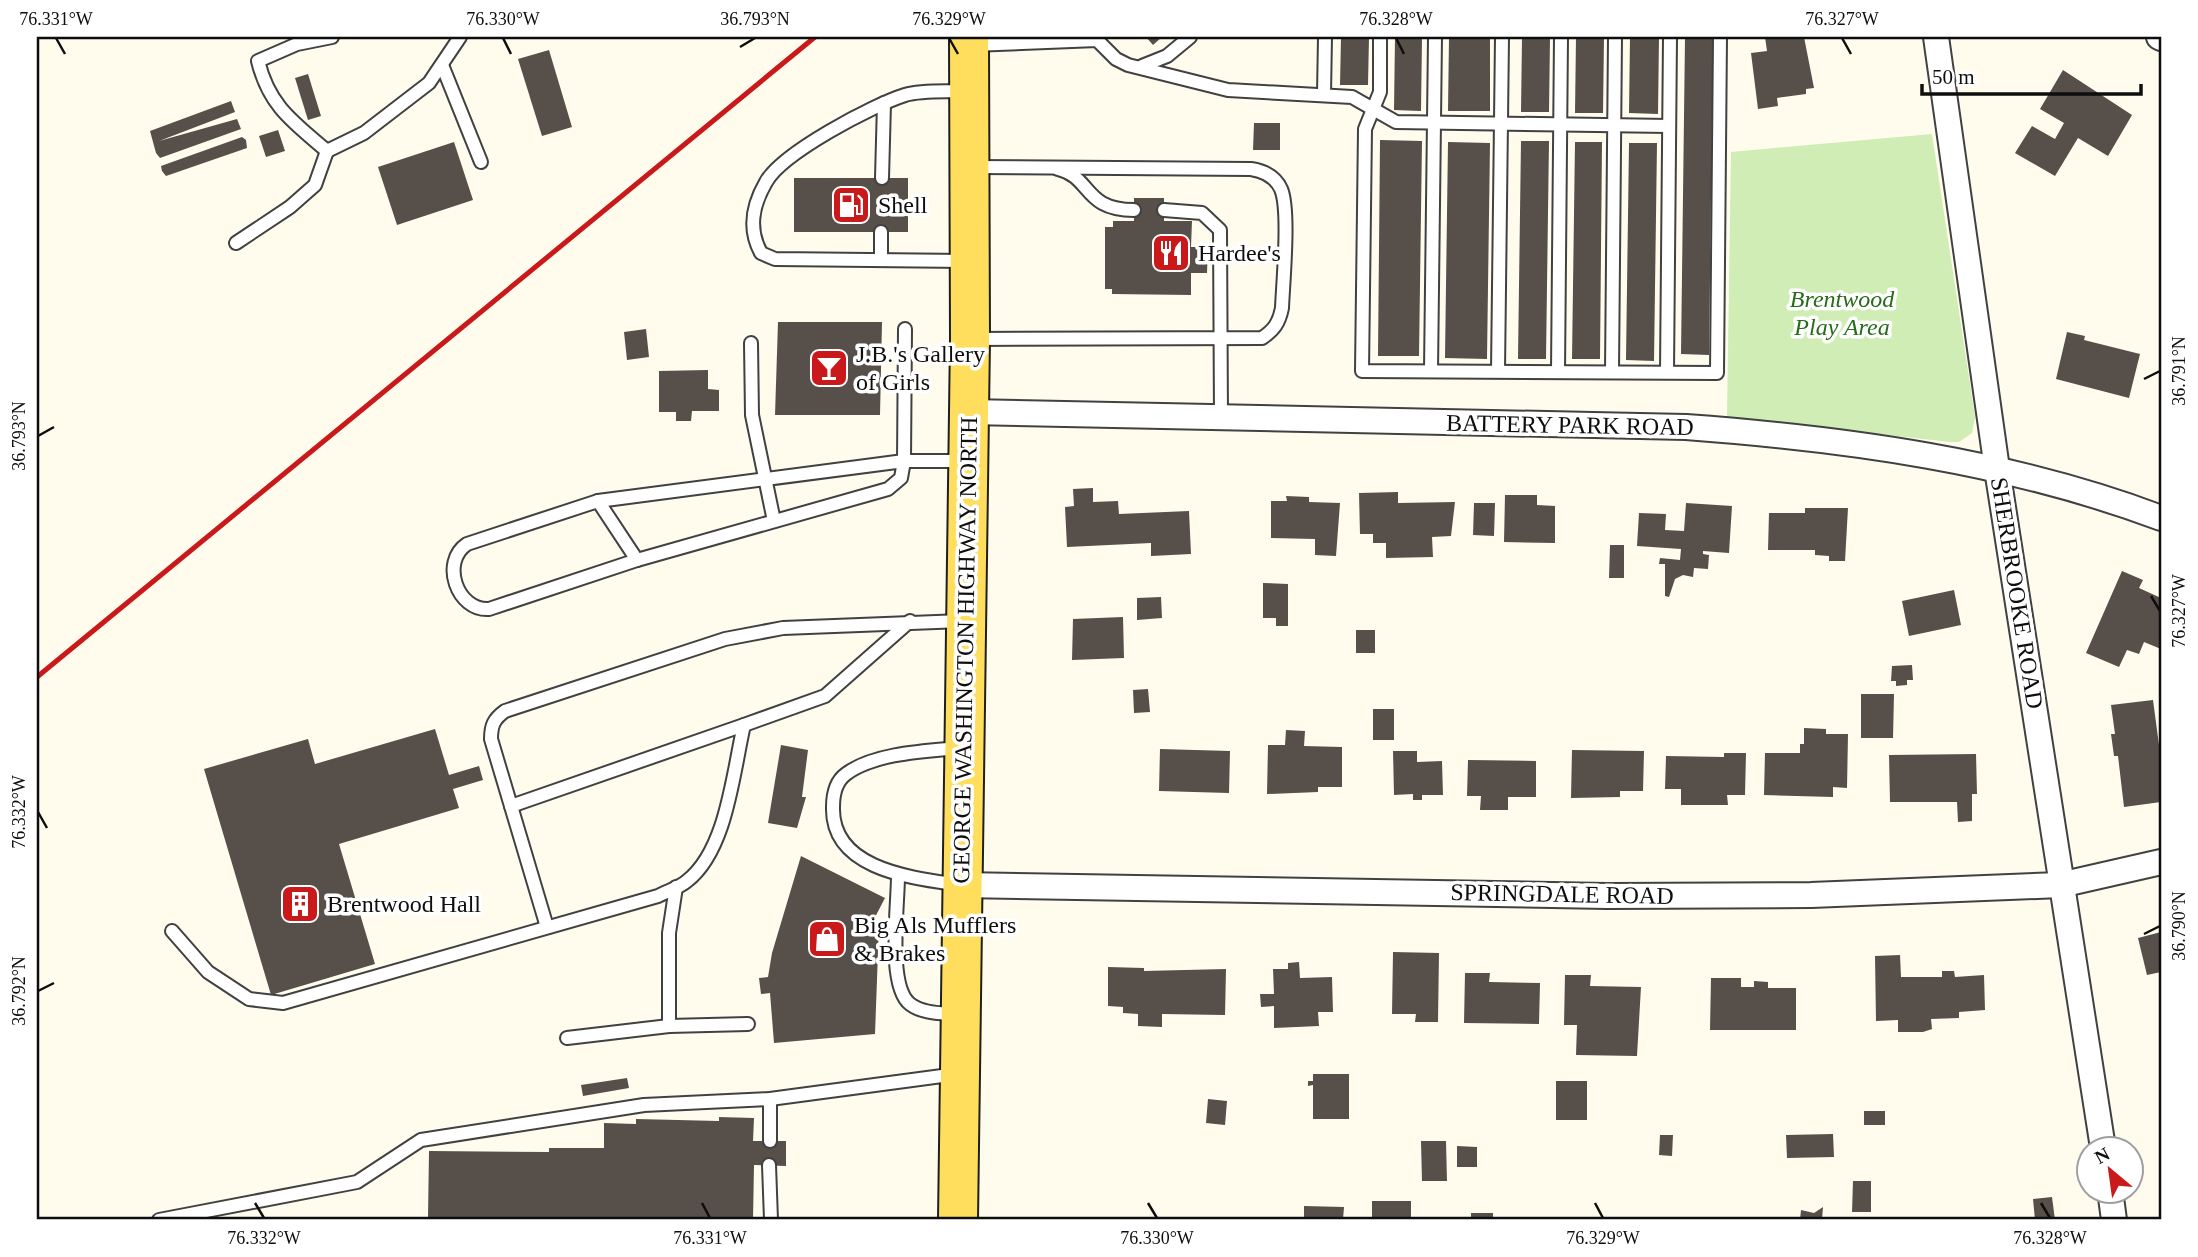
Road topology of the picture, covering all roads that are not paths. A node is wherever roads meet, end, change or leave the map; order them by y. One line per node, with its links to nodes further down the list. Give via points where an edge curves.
1 (332, 37): 26 (lane, via 297,44 258,61 264,86 282,113)
2 (460, 37): 15 (lane)
3 (1190, 37): 16 (lane, via 1167,56)
4 (1325, 37): 18 (lane)
5 (1380, 37): 20 (lane, via 1380,92)
6 (1435, 37): 21 (lane)
7 (1502, 37): 22 (lane)
8 (1561, 37): 23 (lane)
9 (1615, 37): 24 (lane)
10 (1670, 37): 25 (lane)
11 (1720, 37): 45 (lane, via 1717,373)
12 (1936, 37): 50 (street, SHERBROOKE ROAD)
13 (1096, 38): 14 (lane); 16 (lane, via 1116,59)
14 (969, 41): 17 (main road, GEORGE WASHINGTON HIGHWAY NORTH)
15 (442, 65): 26 (lane, via 429,83 364,134); 27 (lane)
16 (1142, 66): 18 (lane, via 1228,90)
17 (970, 91): 19 (lane, via 909,94); 28 (main road, GEORGE WASHINGTON HIGHWAY NORTH)
18 (1324, 94): 20 (lane, via 1352,97)
19 (884, 103): 30 (lane); 35 (lane, via 842,124 766,181 751,220 761,253 775,258)
20 (1373, 110): 21 (lane, via 1396,122); 41 (lane, via 1365,129 1362,370)
21 (1434, 123): 22 (lane); 41 (lane)
22 (1501, 124): 23 (lane); 42 (lane)
23 (1560, 124): 24 (lane); 43 (lane)
24 (1614, 125): 25 (lane); 44 (lane)
25 (1669, 126): 45 (lane)
26 (327, 151): 34 (lane, via 315,185)
27 (481, 162)
28 (970, 167): 29 (lane); 36 (main road, GEORGE WASHINGTON HIGHWAY NORTH)
29 (1051, 167): 31 (lane, via 1074,177 1106,207); 39 (lane, via 1251,169 1274,178 1283,202 1280,321 1262,338)
30 (882, 178)
31 (1134, 210)
32 (1164, 210): 39 (lane, via 1202,213 1220,230)
33 (881, 232): 35 (lane)
34 (236, 243)
35 (881, 260): 36 (lane)
36 (970, 261): 38 (main road, GEORGE WASHINGTON HIGHWAY NORTH)
37 (905, 329): 48 (lane)
38 (970, 339): 39 (lane); 46 (main road, GEORGE WASHINGTON HIGHWAY NORTH)
39 (1222, 341): 47 (lane)
40 (751, 343): 51 (lane, via 752,415)
41 (1431, 371): 42 (lane)
42 (1498, 371): 43 (lane)
43 (1558, 372): 44 (lane)
44 (1612, 372): 45 (lane)
45 (1667, 372)
46 (969, 412): 47 (street, BATTERY PARK ROAD); 49 (main road, GEORGE WASHINGTON HIGHWAY NORTH)
47 (1221, 417): 50 (street, BATTERY PARK ROAD, via 1686,427 1791,435)
48 (904, 461): 49 (lane); 51 (lane); 54 (lane, via 901,478 888,489)
49 (968, 461): 57 (main road, GEORGE WASHINGTON HIGHWAY NORTH)
50 (1997, 469): 53 (street, BATTERY PARK ROAD); 64 (street, SHERBROOKE ROAD)
51 (765, 477): 52 (lane); 54 (lane)
52 (598, 501): 55 (lane); 55 (lane, via 457,551 453,572 467,605 489,609)
53 (2161, 519)
54 (774, 521): 55 (lane)
55 (637, 560)
56 (910, 621): 57 (lane); 58 (lane, via 825,696); 60 (lane, via 783,628 725,639 505,711 496,718 491,738)
57 (966, 621): 59 (main road, GEORGE WASHINGTON HIGHWAY NORTH)
58 (744, 725): 60 (lane); 65 (lane, via 720,831 708,860)
59 (963, 747): 62 (lane, via 901,754 857,768 836,786 832,819 841,843); 63 (main road, GEORGE WASHINGTON HIGHWAY NORTH)
60 (511, 806): 66 (lane)
61 (2161, 862): 64 (street, SPRINGDALE ROAD)
62 (898, 876): 63 (lane); 68 (lane, via 900,993 911,1005 927,1011)
63 (961, 885): 64 (street, SPRINGDALE ROAD, via 1607,896 1948,892); 68 (main road, GEORGE WASHINGTON HIGHWAY NORTH)
64 (2060, 885): 74 (street, SHERBROOKE ROAD)
65 (676, 887): 66 (lane); 70 (lane, via 669,933)
66 (547, 928): 67 (lane, via 283,1003 249,999 208,972)
67 (172, 931)
68 (959, 1015): 72 (main road, GEORGE WASHINGTON HIGHWAY NORTH)
69 (748, 1024): 70 (lane)
70 (669, 1026): 71 (lane)
71 (567, 1038)
72 (959, 1074): 73 (lane); 79 (main road, GEORGE WASHINGTON HIGHWAY NORTH)
73 (770, 1099): 75 (lane); 77 (lane, via 644,1105 421,1140 357,1182)
74 (2101, 1134)
75 (769, 1141)
76 (769, 1165): 78 (lane)
77 (159, 1220)
78 (771, 1220)
79 (958, 1220)

